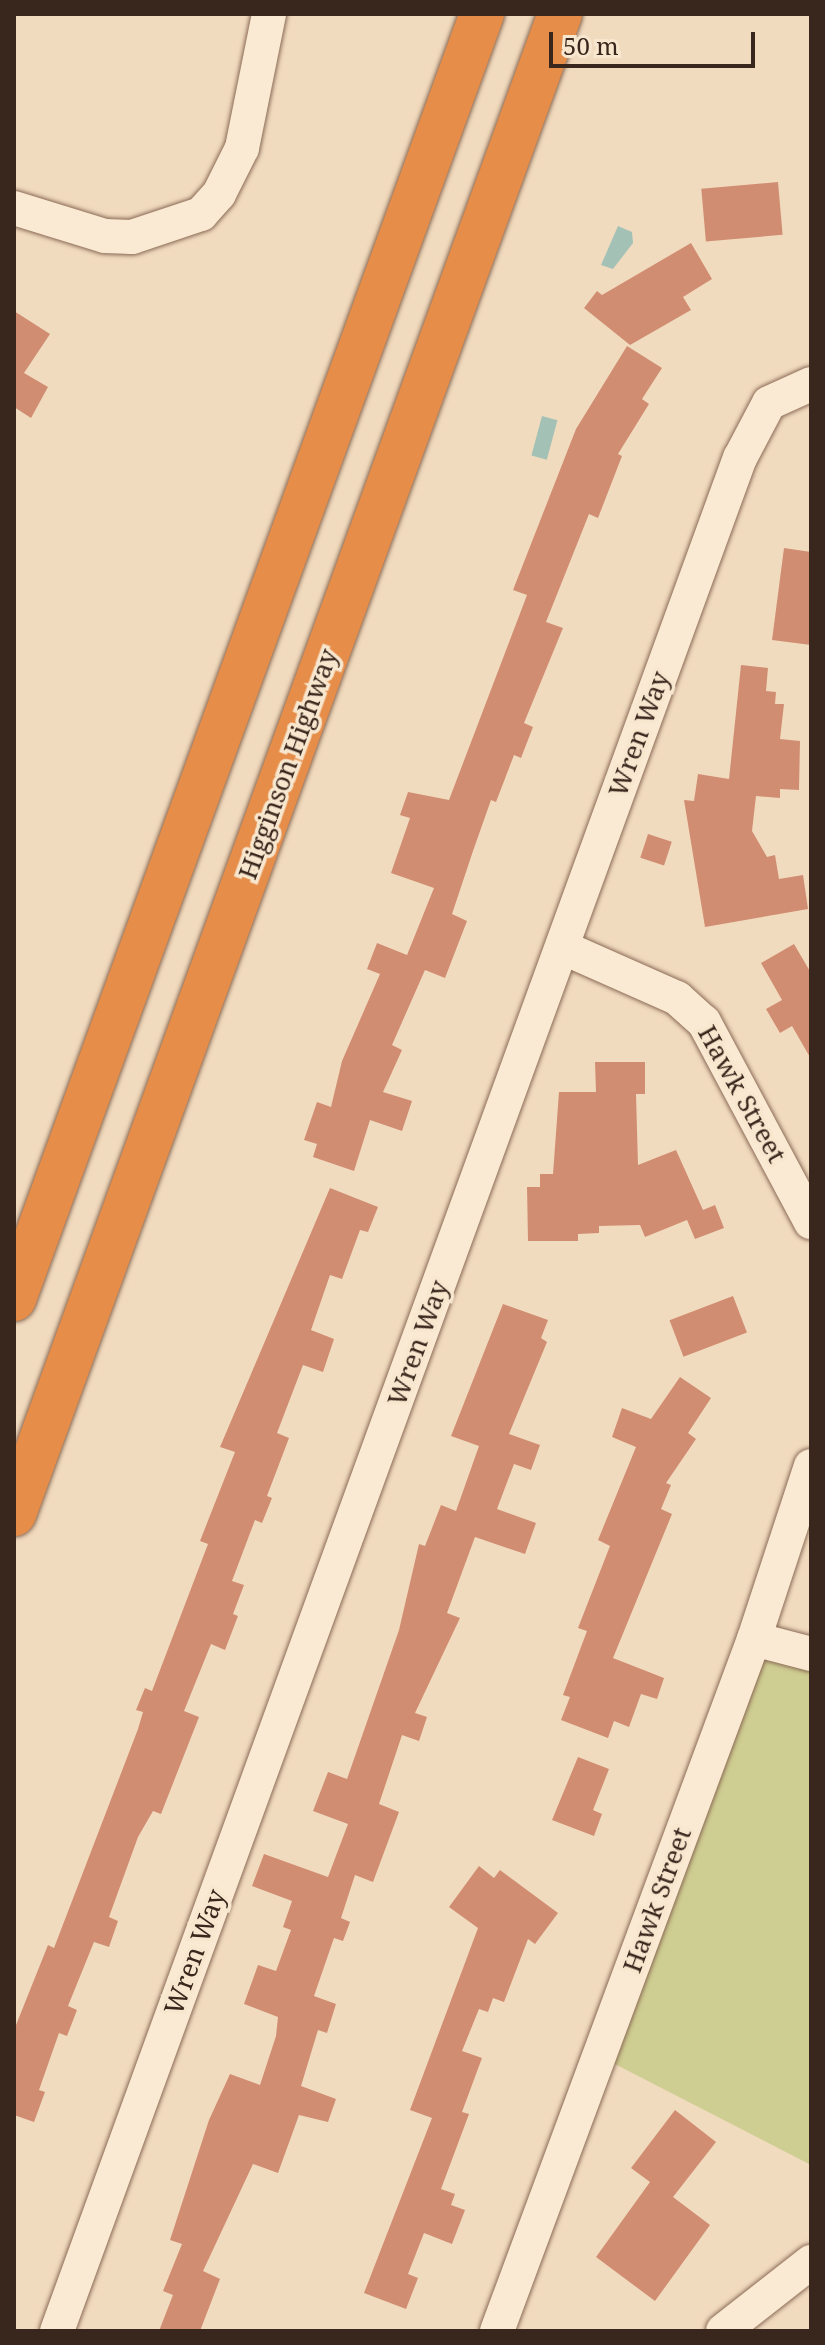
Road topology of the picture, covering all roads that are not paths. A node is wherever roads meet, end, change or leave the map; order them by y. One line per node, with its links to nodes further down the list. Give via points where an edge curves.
1 (269, 14): 4 (street, via 242,148 219,194 201,214 132,237 105,236)
2 (482, 14): 8 (highway)
3 (560, 14): 10 (highway, Higginson Highway)
4 (14, 208)
5 (811, 384): 6 (street, Wren Way, via 769,403 749,434)
6 (564, 948): 7 (street, Hawk Street, via 677,998 704,1022); 14 (street, Wren Way)
7 (811, 1222)
8 (14, 1299)
9 (811, 1466): 11 (street, Hawk Street)
10 (14, 1514)
11 (754, 1639): 12 (street); 15 (street, Hawk Street)
12 (811, 1654)
13 (811, 2262): 16 (street)
14 (57, 2331)
15 (497, 2331)
16 (723, 2331)

